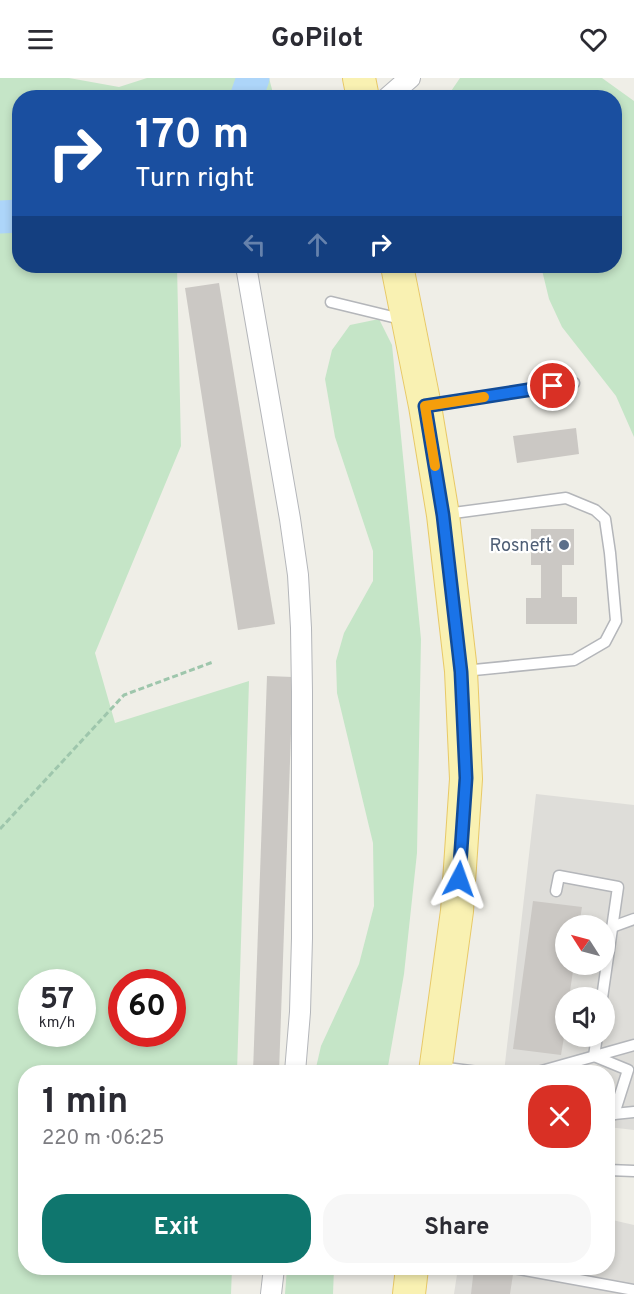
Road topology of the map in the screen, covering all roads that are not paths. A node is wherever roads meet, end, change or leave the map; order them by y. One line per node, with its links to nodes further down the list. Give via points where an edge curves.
1 (410, 78): 2 (street)
2 (396, 90)
3 (247, 273): 18 (street, via 298,575 302,938)
4 (398, 273): 6 (main road)
5 (331, 302): 6 (lane)
6 (408, 321): 8 (main road)
7 (574, 383): 8 (lane)
8 (425, 406): 9 (main road)
9 (443, 515): 10 (main road); 10 (lane, via 566,498 595,510 605,519 610,553 616,621 605,642 574,660)
10 (461, 672): 19 (main road, via 466,778 457,911)
11 (556, 891): 12 (lane, via 559,876 618,887)
12 (614, 915)
13 (634, 919): 14 (lane)
14 (615, 926)
15 (634, 1045): 17 (lane)
16 (595, 1047): 17 (lane)
17 (594, 1056): 20 (lane); 21 (lane, via 628,1070)
18 (296, 1065)
19 (437, 1065)
20 (562, 1065)
21 (615, 1104)
22 (634, 1112): 23 (lane)
23 (615, 1114)
24 (615, 1170): 25 (lane)
25 (634, 1171)
26 (273, 1275): 30 (street)
27 (411, 1275): 31 (main road)
28 (552, 1275): 29 (lane)
29 (634, 1290)
30 (271, 1294)
31 (409, 1294)

